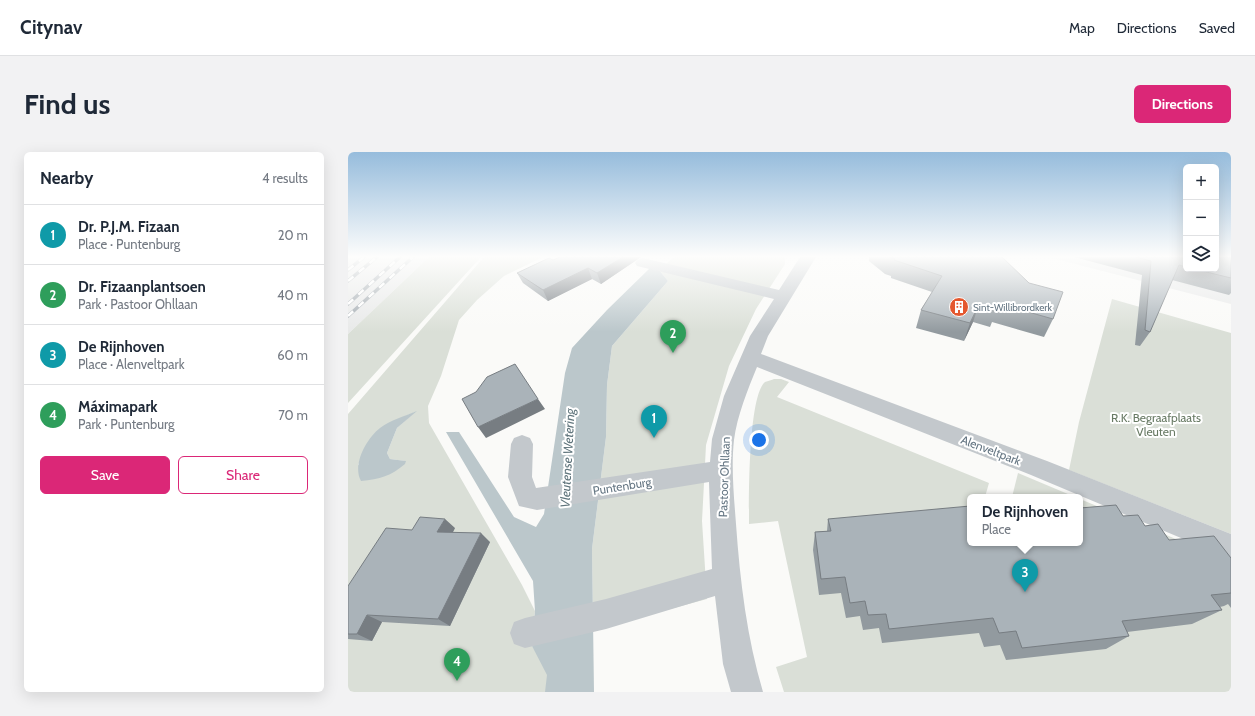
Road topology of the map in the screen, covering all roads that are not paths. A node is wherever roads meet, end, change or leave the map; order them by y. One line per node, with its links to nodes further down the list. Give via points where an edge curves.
1 (726, 282): 3 (street)
2 (792, 282): 3 (street, Pastoor Ohllaan)
3 (784, 296): 4 (street, Pastoor Ohllaan, via 759,336)
4 (750, 357): 6 (street, Pastoor Ohllaan, via 735,396 723,439); 7 (street, Alenveltpark, via 1039,468)
5 (522, 444): 6 (street, Puntenburg, via 520,477 528,498 537,499)
6 (722, 470): 8 (street, Pastoor Ohllaan)
7 (1231, 548)
8 (726, 579): 9 (street, via 606,614); 10 (street, Pastoor Ohllaan, via 739,664)
9 (524, 633)
10 (747, 692)

